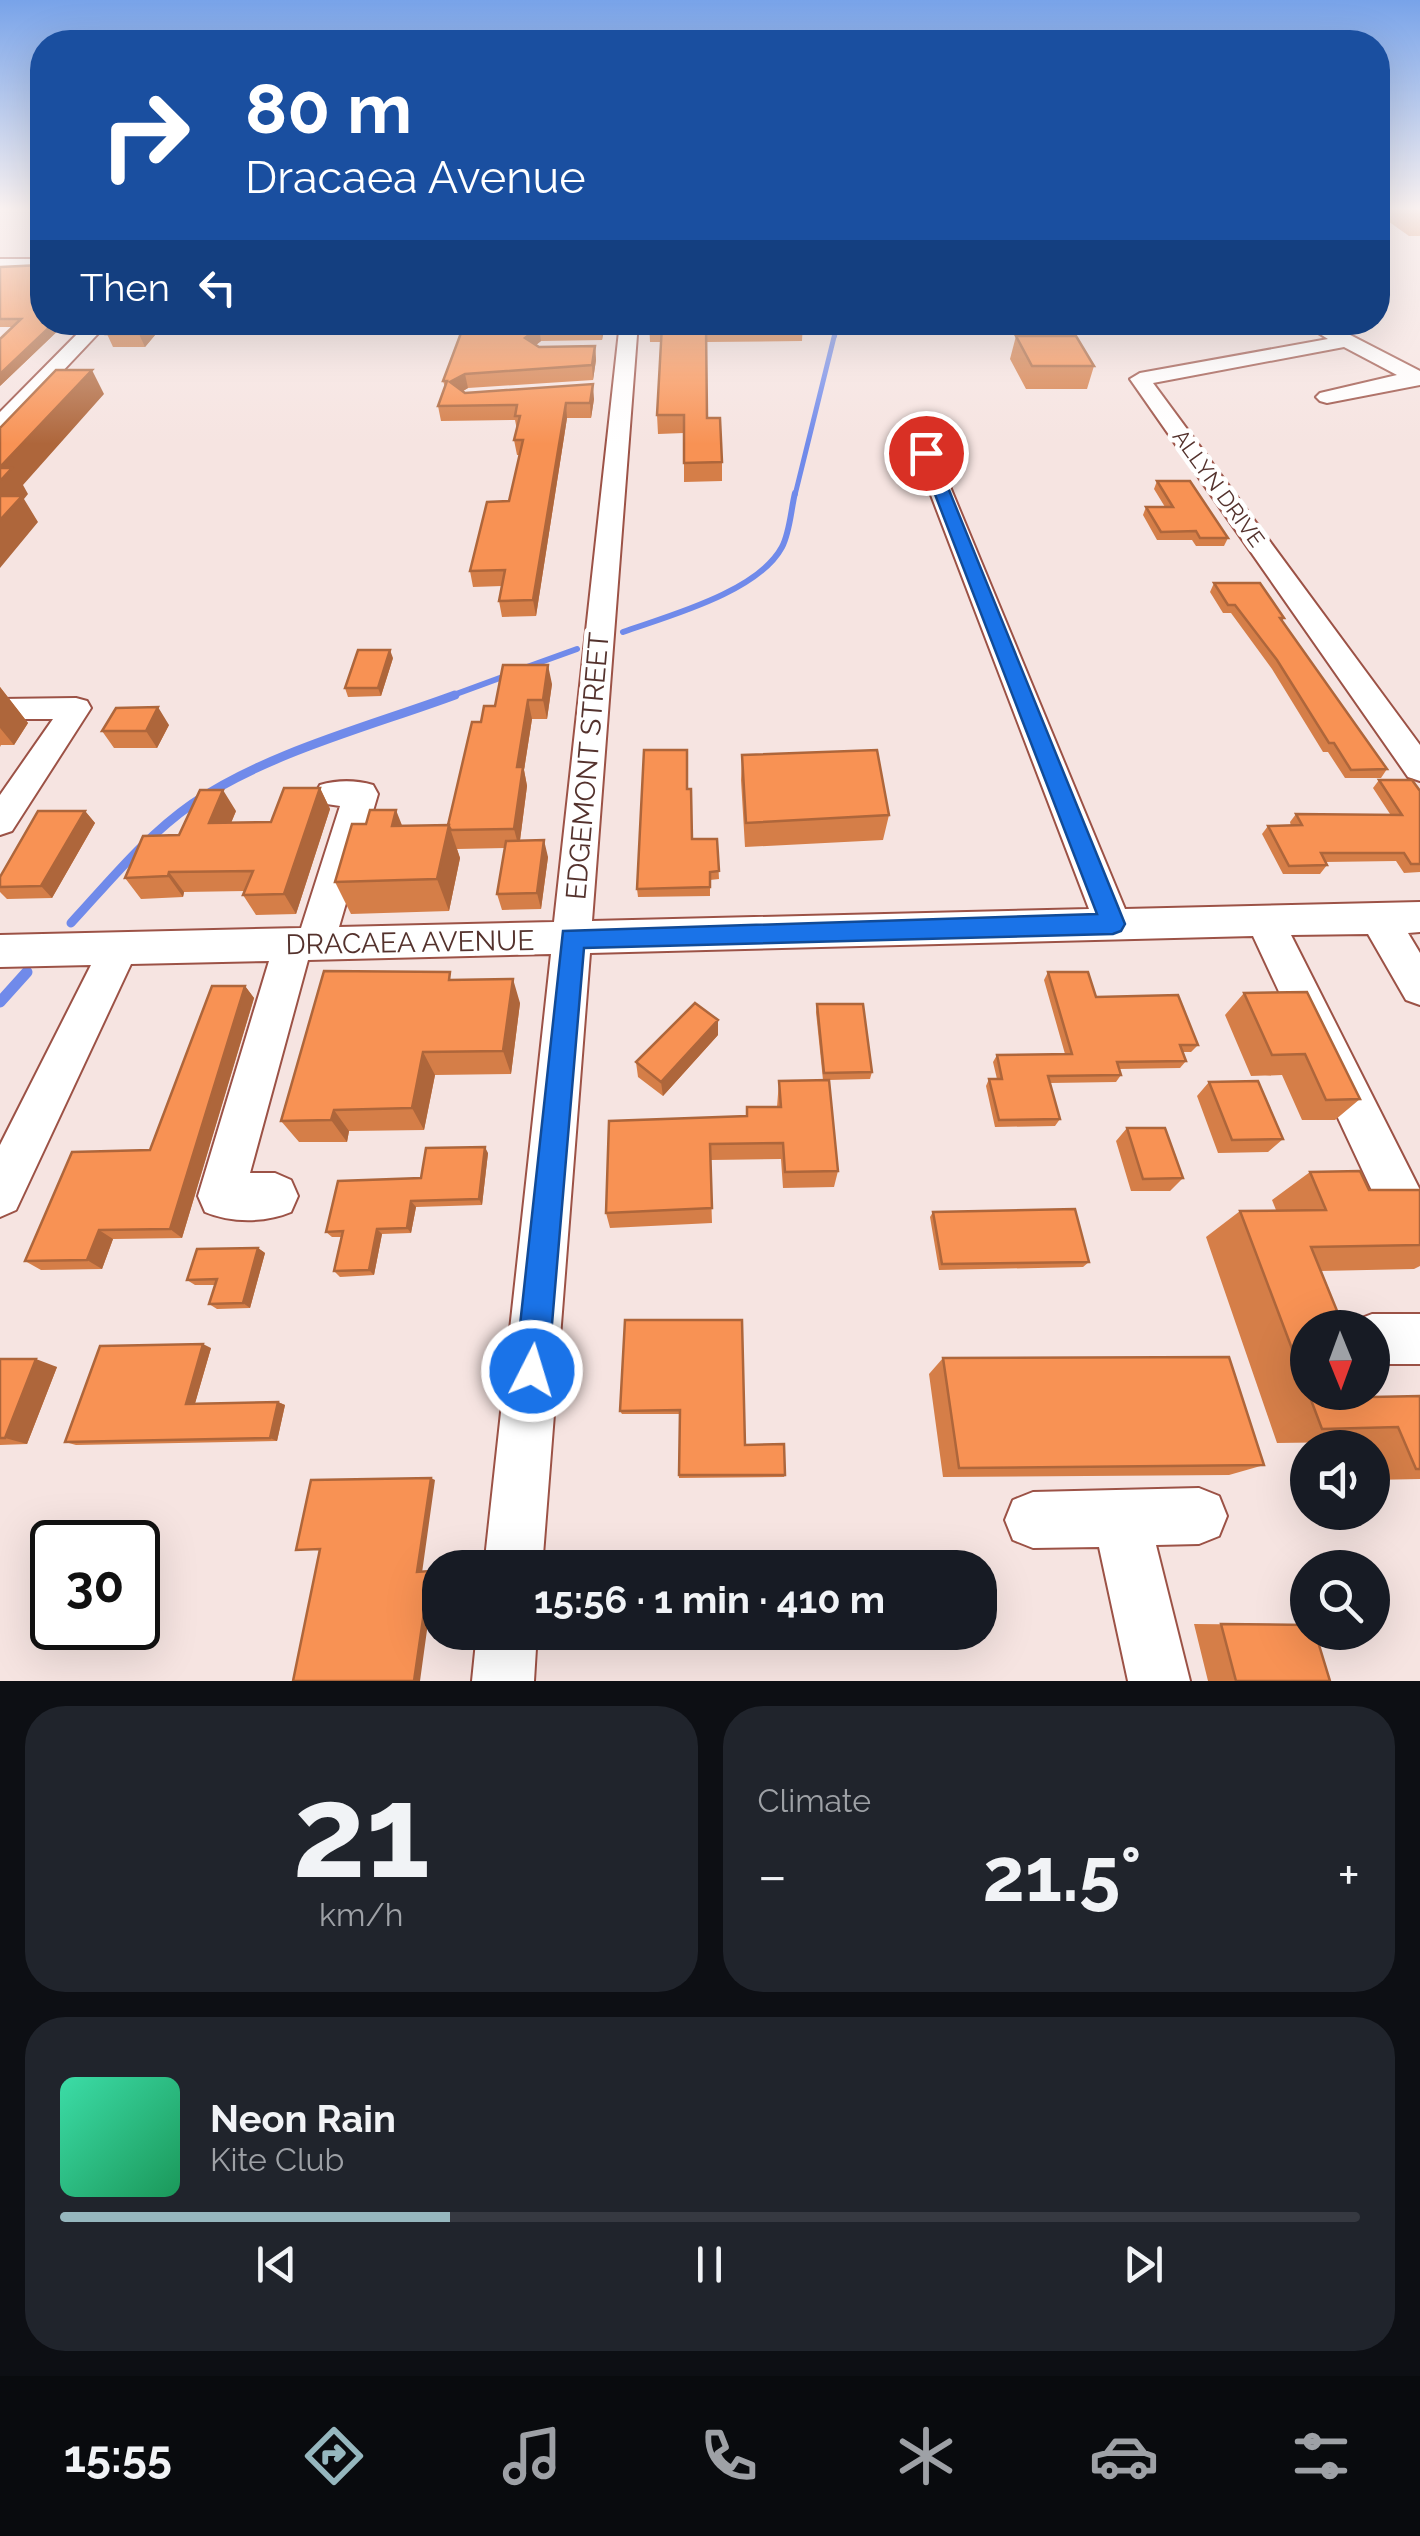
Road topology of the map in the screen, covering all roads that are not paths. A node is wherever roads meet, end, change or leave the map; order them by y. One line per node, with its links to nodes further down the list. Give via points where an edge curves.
1 (87, 335): 7 (street)
2 (1334, 335): 10 (street, ALLYN DRIVE, via 1140,379)
3 (1353, 335): 5 (street)
4 (624, 351): 17 (street, EDGEMONT STREET)
5 (1419, 371): 6 (street)
6 (1327, 397)
7 (0, 424)
8 (926, 453): 16 (street)
9 (0, 709): 12 (street, via 76,708)
10 (1420, 768)
11 (332, 794): 18 (street, via 361,794)
12 (0, 822)
13 (1420, 917): 14 (street, DRACAEA AVENUE)
14 (1379, 918): 15 (street, DRACAEA AVENUE); 21 (street)
15 (1265, 921): 16 (street, DRACAEA AVENUE); 24 (street)
16 (1113, 924): 17 (street, DRACAEA AVENUE)
17 (572, 938): 18 (street, DRACAEA AVENUE); 30 (street, EDGEMONT STREET)
18 (304, 944): 19 (street, DRACAEA AVENUE); 23 (street, via 221,1196)
19 (119, 948): 20 (street, DRACAEA AVENUE); 22 (street)
20 (0, 951)
21 (1420, 988)
22 (0, 1194)
23 (275, 1196)
24 (1420, 1240)
25 (1420, 1338): 26 (street)
26 (1390, 1339)
27 (1200, 1516): 28 (street)
28 (1121, 1518): 29 (street); 33 (street)
29 (1033, 1520)
30 (515, 1550)
31 (505, 1650): 32 (street)
32 (502, 1681)
33 (1159, 1681)

